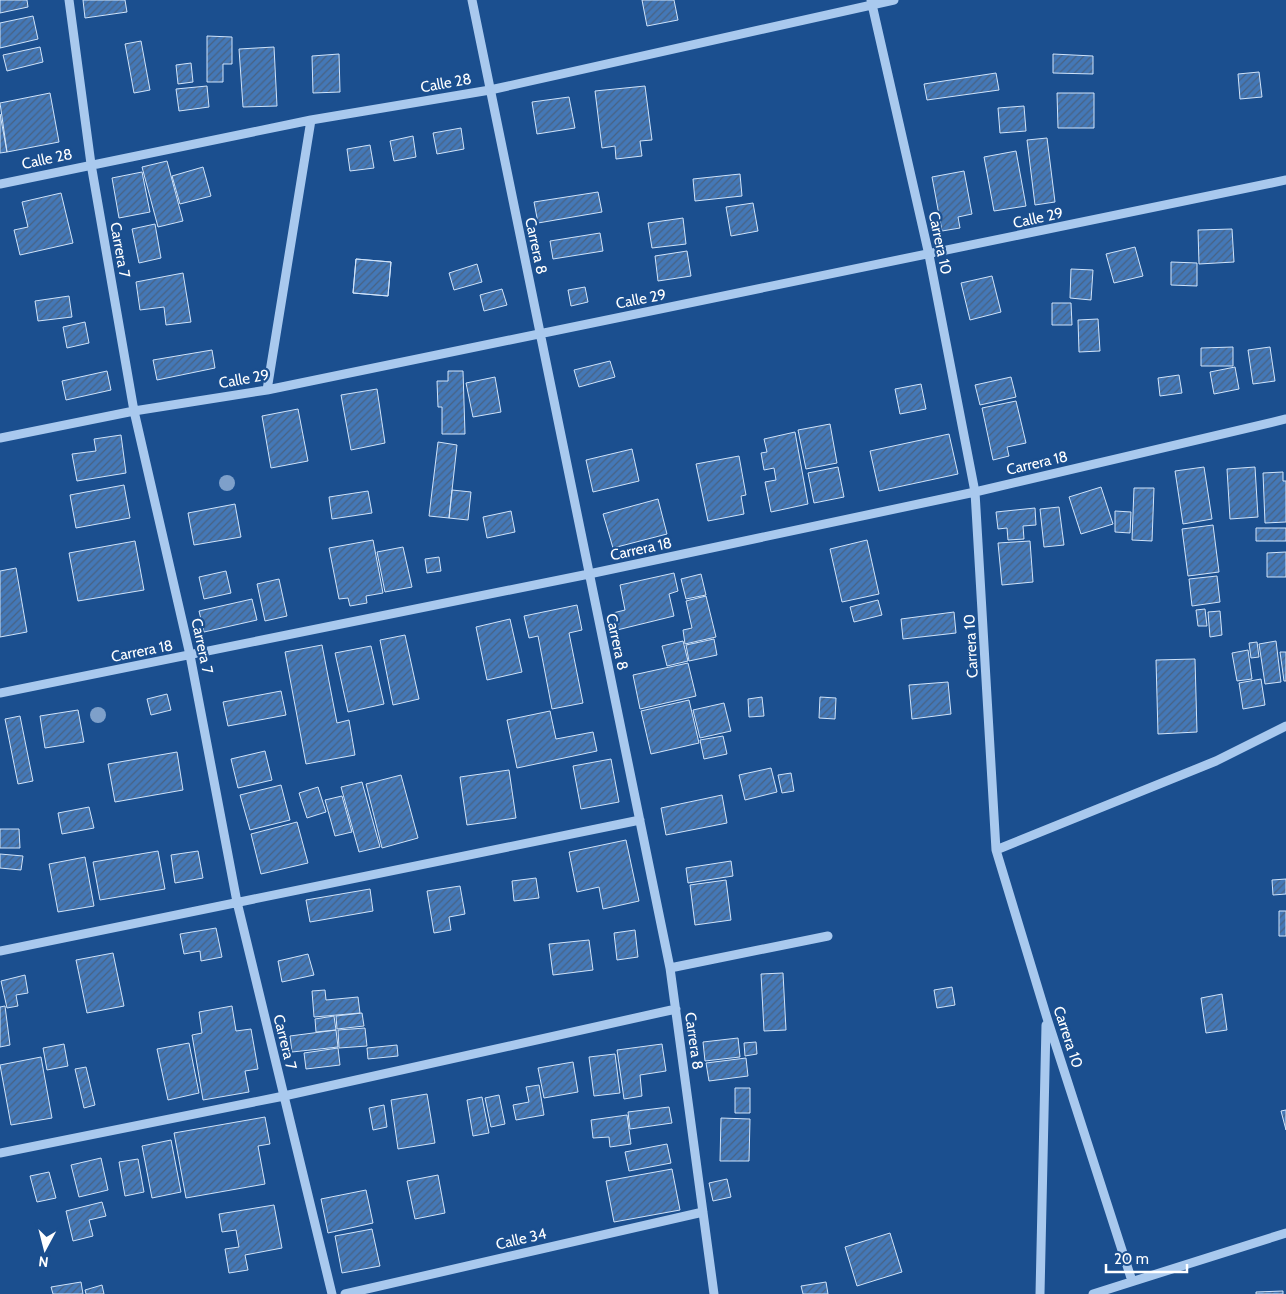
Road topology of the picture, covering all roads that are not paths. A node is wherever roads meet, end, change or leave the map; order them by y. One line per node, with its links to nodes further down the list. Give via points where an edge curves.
1 (69, 0): 7 (street, Carrera 7)
2 (472, 0): 5 (street, Carrera 8)
3 (894, 0): 4 (street, Calle 28)
4 (872, 2): 5 (street, Calle 28); 10 (street, Carrera 10)
5 (490, 90): 6 (street, Calle 28); 11 (street, Carrera 8)
6 (311, 120): 7 (street, Calle 28); 12 (street)
7 (92, 164): 9 (street, Calle 28); 13 (street, Carrera 7)
8 (1286, 180): 10 (street, Calle 29)
9 (0, 184)
10 (929, 255): 11 (street, Calle 29); 16 (street, Carrera 10)
11 (540, 334): 12 (street, Calle 29); 17 (street, Carrera 8)
12 (267, 390): 13 (street, Calle 29)
13 (134, 411): 15 (street, Calle 29); 18 (street, Carrera 7)
14 (1286, 419): 16 (street, Carrera 18)
15 (0, 438)
16 (976, 492): 17 (street, Carrera 18); 22 (street, Carrera 10)
17 (589, 574): 18 (street, Carrera 18); 21 (street, Carrera 8)
18 (190, 655): 19 (street, Carrera 18); 23 (street, Carrera 7)
19 (0, 693)
20 (1286, 726): 22 (street, via 1216,762)
21 (640, 820): 23 (street); 26 (street, Carrera 8)
22 (996, 850): 28 (street, Carrera 10)
23 (237, 902): 25 (street); 29 (street, Carrera 7)
24 (828, 936): 26 (street)
25 (0, 951)
26 (670, 968): 27 (street, Carrera 8)
27 (676, 1009): 29 (street); 31 (street, Carrera 8)
28 (1047, 1018): 33 (street, Carrera 10); 37 (street)
29 (284, 1096): 30 (street); 34 (street, Carrera 7)
30 (0, 1153)
31 (703, 1212): 35 (street, Calle 34); 36 (street, Carrera 8)
32 (1286, 1233): 33 (street)
33 (1132, 1281): 38 (street)
34 (332, 1294)
35 (345, 1294)
36 (714, 1294)
37 (1040, 1294)
38 (1093, 1294)

